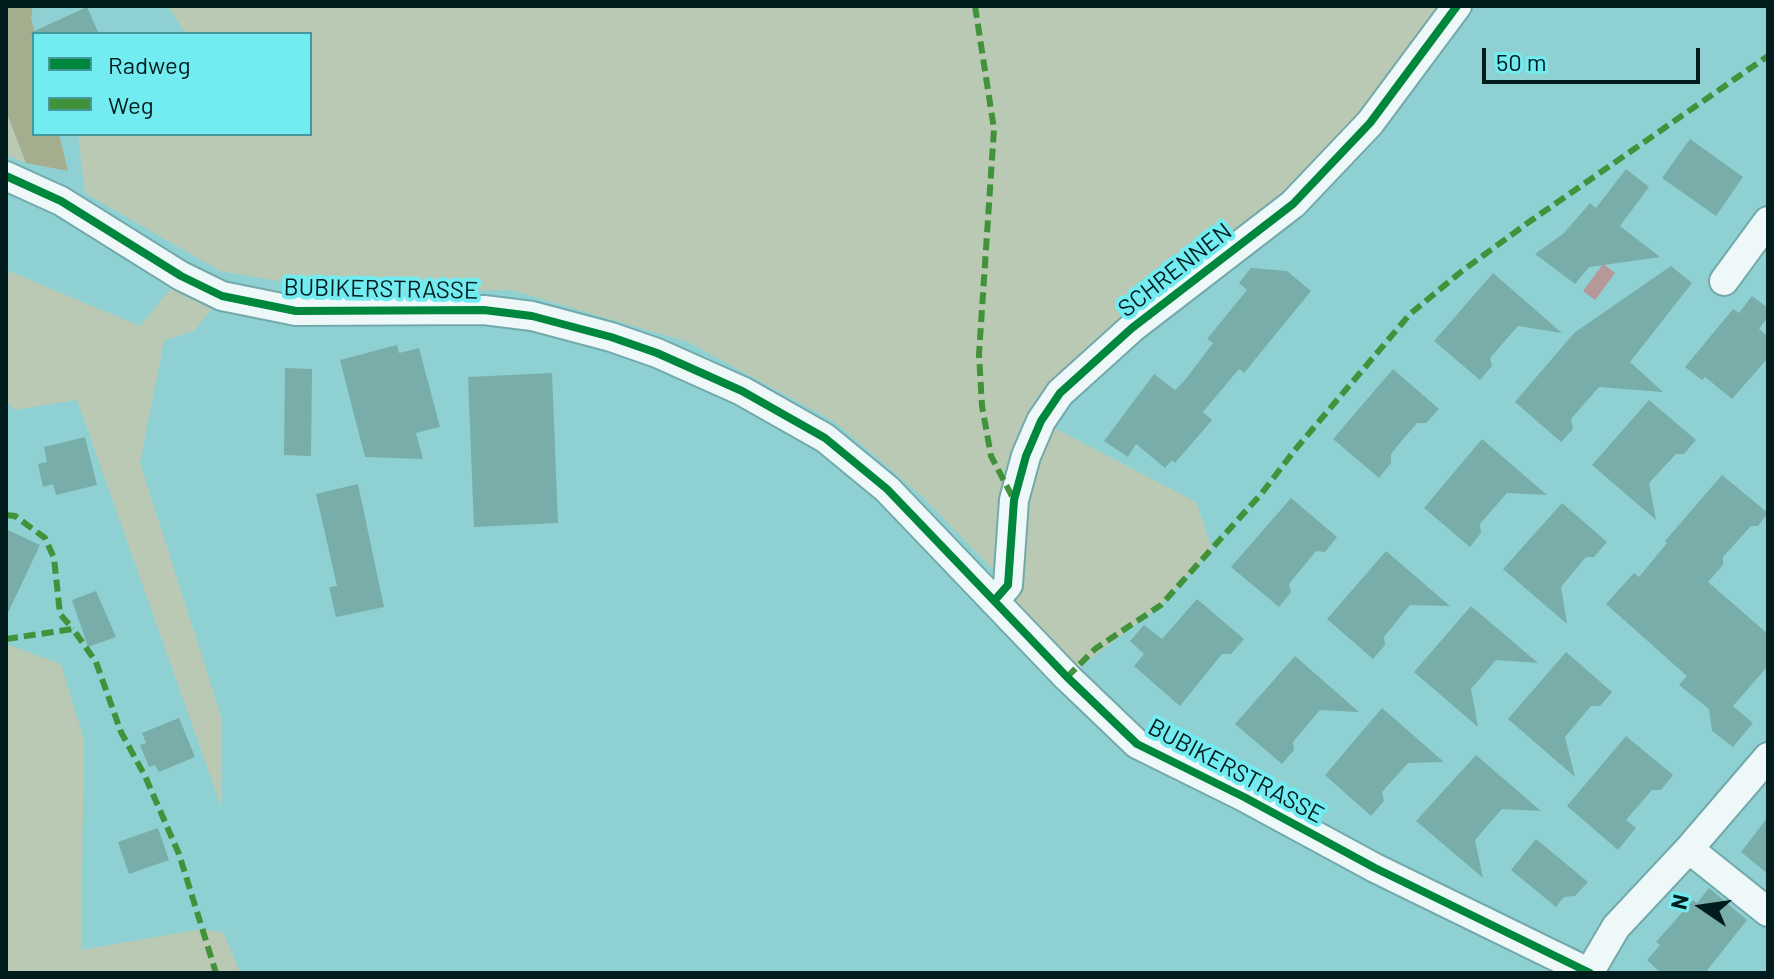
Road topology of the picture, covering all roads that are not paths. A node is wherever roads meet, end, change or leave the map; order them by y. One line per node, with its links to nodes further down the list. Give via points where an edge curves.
1 (1457, 6): 5 (street, SCHRENNEN, via 1370,123 1293,204 1132,328 1060,393 1026,456 1014,500 1008,585)
2 (6, 176): 5 (street, BUBIKERSTRASSE, via 61,201 222,296 296,311 484,310 532,316 657,353 742,391 825,438 887,489)
3 (1768, 221): 4 (street)
4 (1724, 281)
5 (994, 601): 9 (street, BUBIKERSTRASSE, via 1137,744)
6 (1768, 757): 7 (street)
7 (1689, 849): 8 (street); 9 (street, via 1616,927)
8 (1768, 912)
9 (1590, 973)

